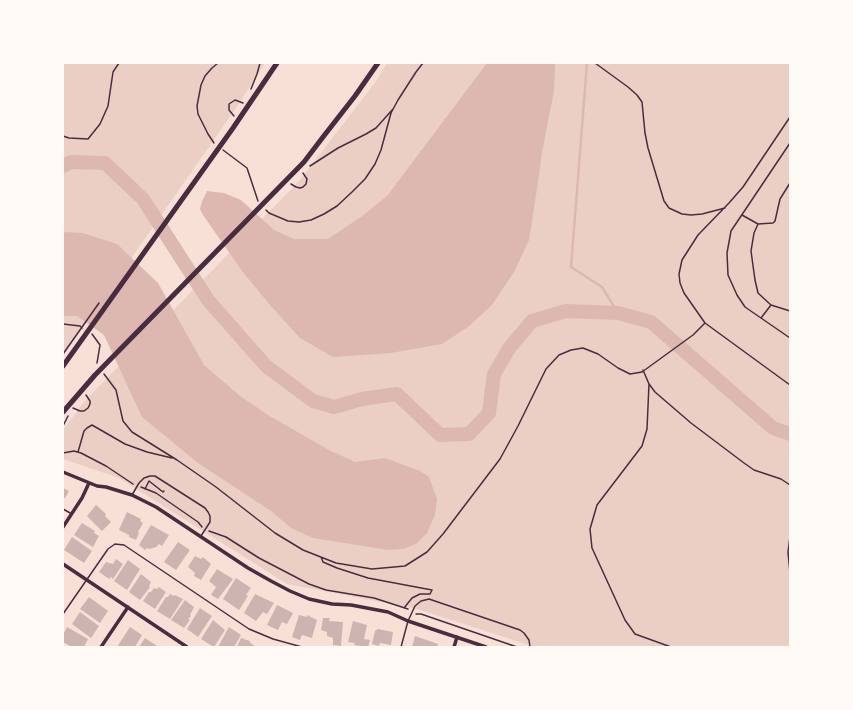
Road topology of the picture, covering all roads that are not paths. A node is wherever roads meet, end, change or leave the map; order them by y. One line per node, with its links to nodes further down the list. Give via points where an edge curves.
1 (277, 63): 11 (main road)
2 (378, 63): 12 (main road, via 304,162 95,375)
3 (790, 143): 5 (lane)
4 (790, 183): 6 (lane, via 780,199 775,221)
5 (742, 214): 6 (lane); 9 (lane, via 731,231 727,252 728,275 737,295)
6 (758, 224): 7 (lane, via 751,251 755,280 758,293)
7 (771, 305): 8 (lane); 9 (lane)
8 (790, 311)
9 (760, 319): 10 (lane)
10 (790, 338)
11 (63, 366)
12 (64, 411)
13 (63, 472): 14 (street)
14 (89, 483): 15 (street); 17 (street)
15 (132, 495): 19 (street); 19 (lane, via 144,478 156,476 205,508 210,516 210,522)
16 (63, 509): 17 (lane)
17 (72, 514): 18 (street)
18 (63, 527)
19 (201, 536): 24 (street, via 259,574 309,599 388,612)
20 (63, 564): 21 (street)
21 (87, 580): 22 (street); 23 (lane); 28 (lane, via 108,549 115,544 124,545 249,630 273,640)
22 (128, 607): 26 (street); 27 (street)
23 (63, 614)
24 (408, 621): 25 (street); 29 (lane); 32 (lane, via 415,606 429,599 520,630 529,640)
25 (457, 637): 30 (street); 31 (street)
26 (101, 647)
27 (187, 647)
28 (302, 647)
29 (401, 647)
30 (454, 647)
31 (486, 647)
32 (530, 647)

